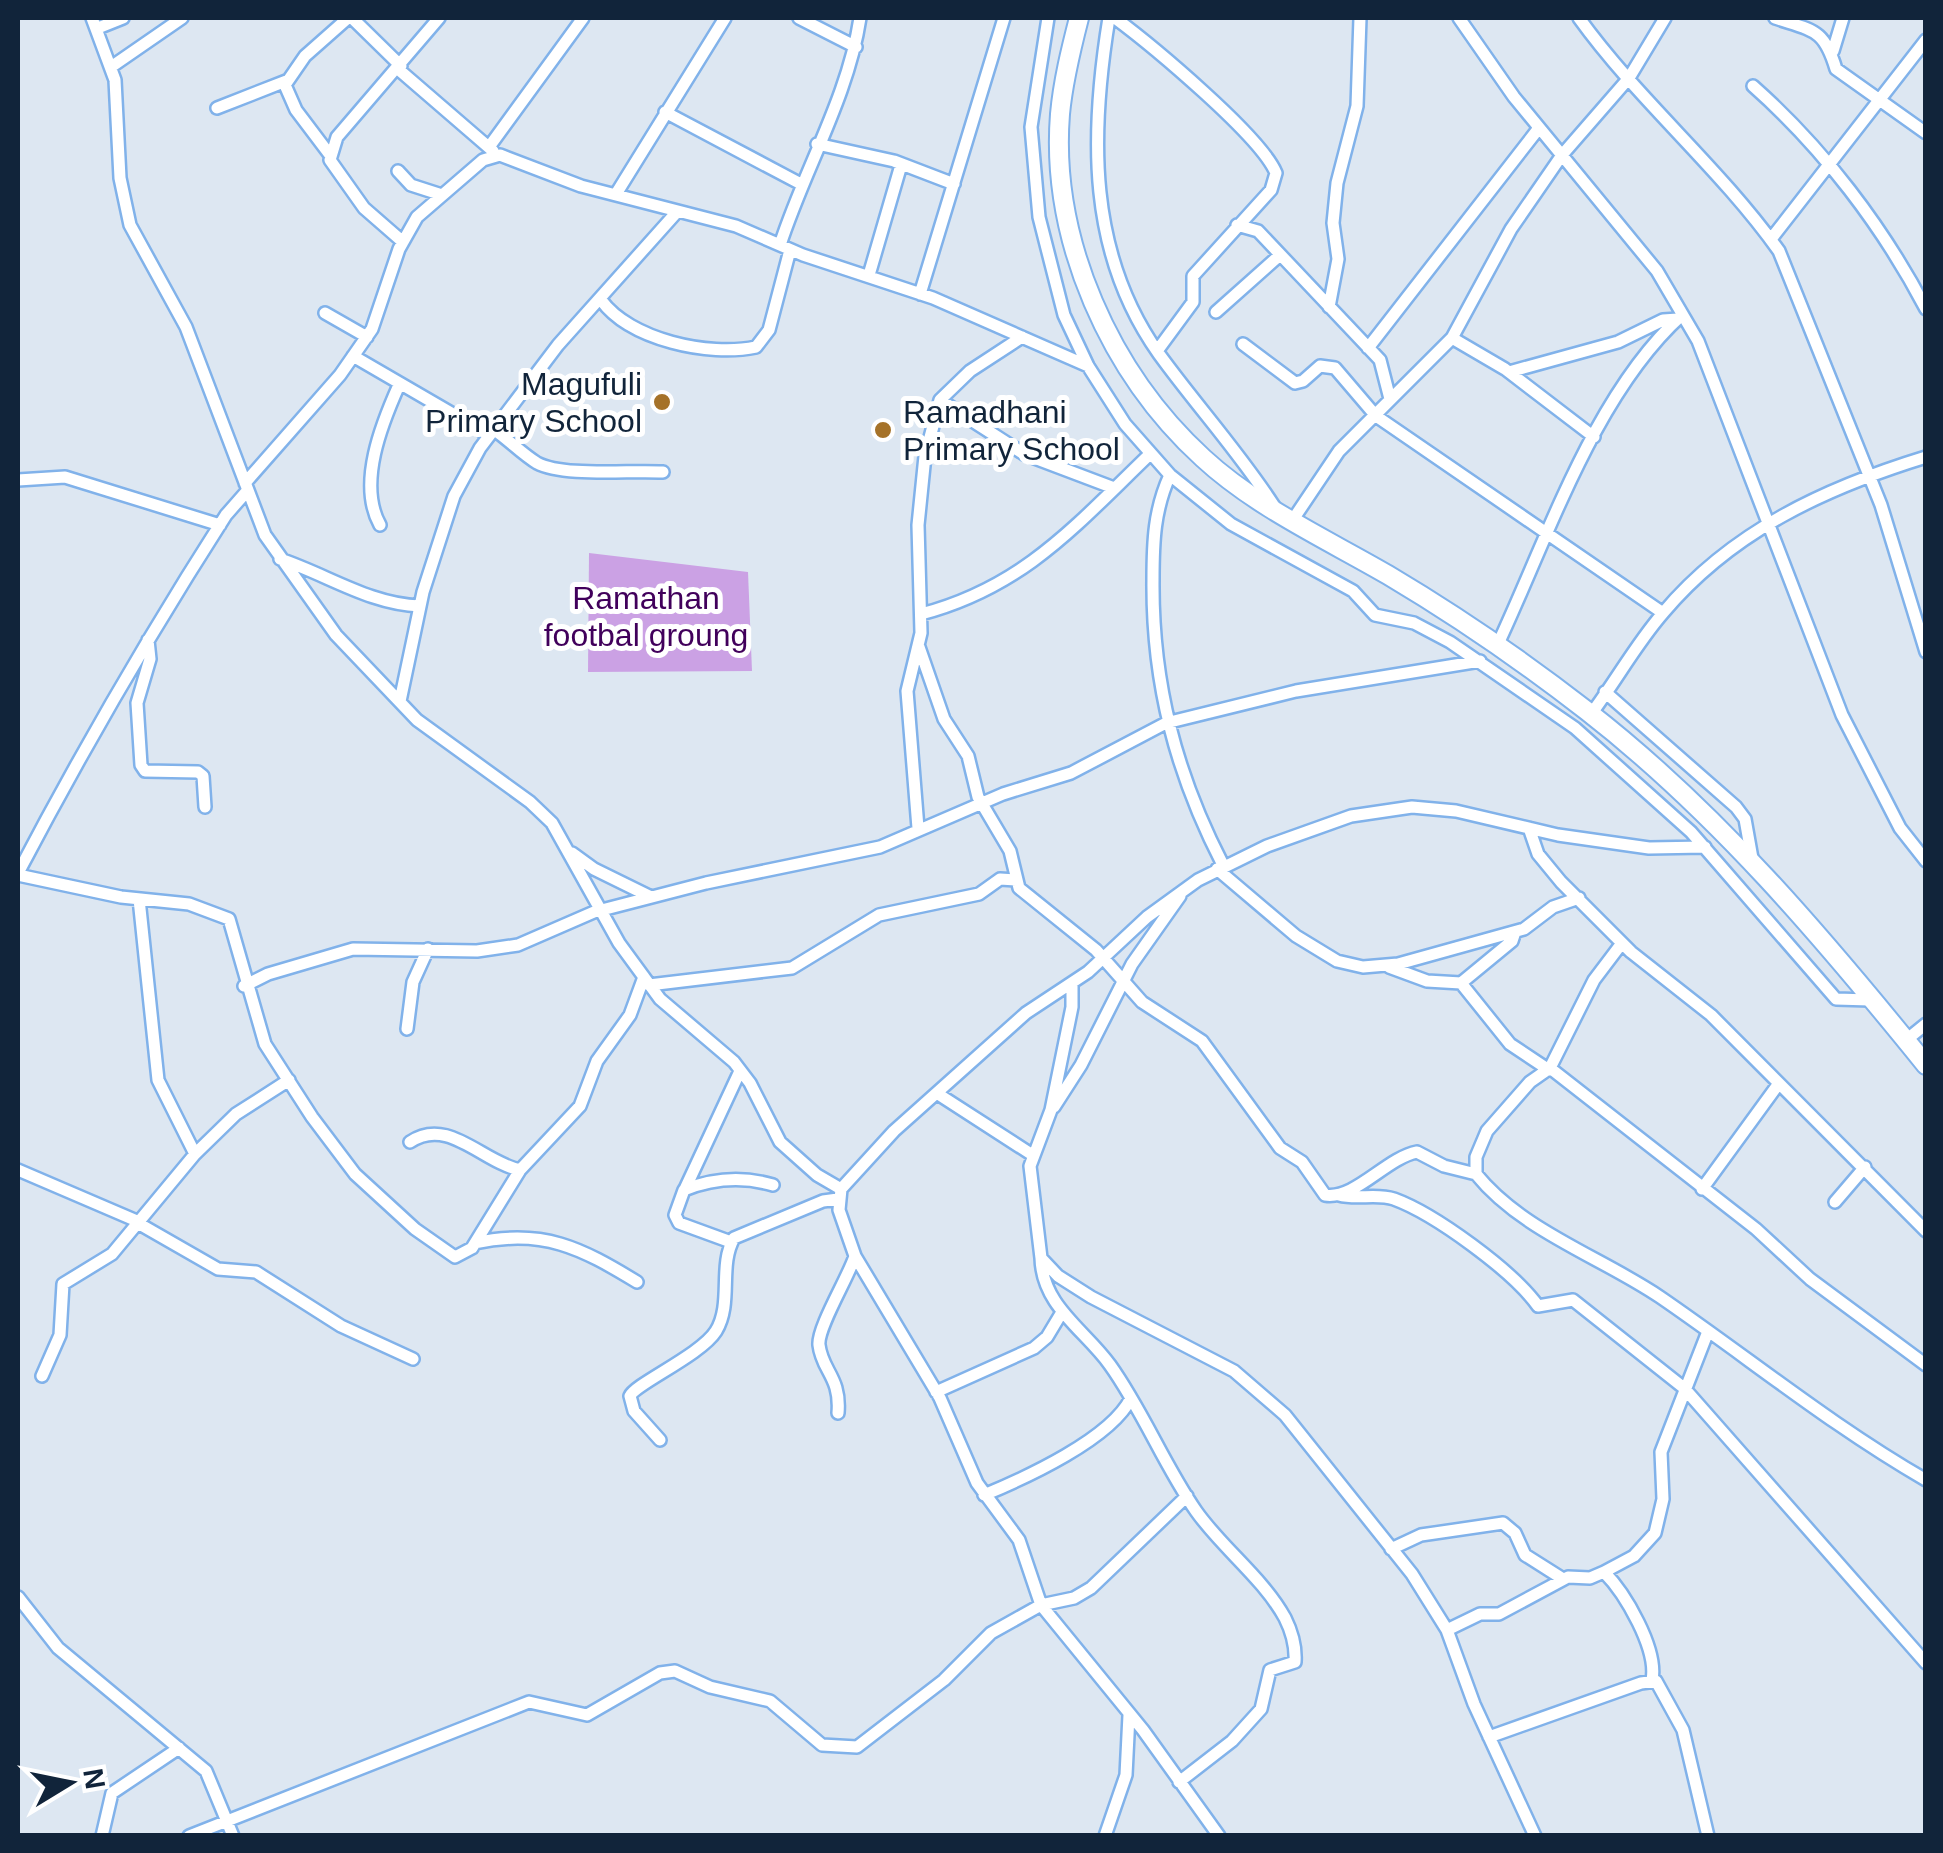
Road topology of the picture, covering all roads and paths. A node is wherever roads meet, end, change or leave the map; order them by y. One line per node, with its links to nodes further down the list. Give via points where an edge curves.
1 (124, 18): 19 (street)
2 (182, 18): 23 (street)
3 (350, 18): 24 (street); 26 (street, via 304,56)
4 (439, 18): 24 (street)
5 (583, 18): 34 (street)
6 (725, 18): 30 (street)
7 (799, 18): 21 (street)
8 (860, 18): 21 (street)
9 (1004, 18): 41 (street)
10 (1048, 18): 67 (street, via 1034,86 1032,163 1050,267)
11 (1079, 18): 83 (main road, via 1060,117 1062,165 1074,244 1101,324 1123,362 1203,459)
12 (1112, 18): 44 (street, via 1159,51 1274,167 1276,180); 65 (street, via 1097,92 1100,205 1123,284)
13 (1360, 18): 55 (street, via 1357,106 1337,183 1338,259)
14 (1459, 18): 31 (street)
15 (1579, 18): 25 (street)
16 (1665, 18): 25 (street)
17 (1774, 18): 22 (street, via 1821,36)
18 (1843, 18): 22 (street)
19 (95, 22): 23 (street)
20 (1925, 40): 28 (street)
21 (856, 47): 33 (street)
22 (1833, 51): 28 (street, via 1836,69)
23 (111, 67): 81 (street, via 130,226 186,327)
24 (399, 68): 34 (street); 35 (street, via 337,136)
25 (1630, 78): 36 (street); 48 (street)
26 (286, 81): 29 (street); 35 (street, via 287,94)
27 (1753, 86): 38 (street)
28 (1878, 98): 32 (street); 38 (street)
29 (216, 108)
30 (665, 112): 40 (street); 42 (street)
31 (1539, 128): 36 (street); 64 (street)
32 (1926, 133)
33 (816, 144): 37 (street); 40 (street)
34 (493, 151): 42 (street); 43 (street)
35 (330, 155): 49 (street, via 364,208)
36 (1562, 155): 59 (street, via 1627,231); 62 (street, via 1500,247)
37 (902, 165): 41 (street); 52 (street)
38 (1828, 166): 48 (street); 56 (street, via 1888,244)
39 (398, 171): 43 (street, via 411,185)
40 (801, 184): 50 (street)
41 (954, 184): 53 (street)
42 (616, 194): 45 (street)
43 (442, 195): 49 (street, via 417,217)
44 (1256, 206): 46 (street); 47 (street)
45 (676, 213): 50 (street, via 736,226); 54 (street)
46 (1238, 224): 47 (street); 65 (street, via 1193,276 1194,302)
47 (1258, 231): 51 (street)
48 (1771, 239): 79 (street, via 1808,313)
49 (403, 242): 60 (street)
50 (785, 247): 52 (street); 54 (street, via 768,330 756,347 658,338 615,318)
51 (1280, 255): 55 (street); 57 (street)
52 (868, 275): 53 (street)
53 (920, 294): 61 (street)
54 (601, 300): 73 (street)
55 (1330, 307): 64 (street)
56 (1926, 309)
57 (1216, 312)
58 (325, 313): 60 (street)
59 (1680, 317): 68 (street); 74 (street, via 1635,364); 85 (street, via 1705,354)
60 (367, 337): 66 (street)
61 (1022, 337): 67 (street); 71 (street)
62 (1452, 338): 68 (street); 70 (street)
63 (1243, 344): 72 (street, via 1294,382 1320,366 1335,368)
64 (1368, 348): 70 (street, via 1384,367)
65 (1157, 350): 83 (street)
66 (354, 356): 69 (street); 81 (street)
67 (1088, 366): 75 (street)
68 (1509, 372): 74 (street)
69 (399, 385): 73 (street); 87 (street, via 374,462)
70 (1390, 399): 72 (street)
71 (940, 400): 82 (street, via 1024,454); 92 (street, via 919,511)
72 (1376, 416): 84 (street, via 1334,457); 88 (street)
73 (491, 432): 77 (street, via 556,470); 90 (street, via 454,496)
74 (1594, 437): 88 (street)
75 (1150, 454): 78 (street); 82 (street)
76 (1926, 457): 79 (street)
77 (663, 472)
78 (1170, 475): 97 (street, via 1231,524 1353,592 1375,616 1414,622); 101 (street, via 1158,507 1153,556 1154,648)
79 (1868, 475): 85 (street); 96 (street)
80 (18, 480): 86 (street, via 64,477)
81 (246, 487): 86 (street); 89 (street)
82 (1114, 488): 92 (street, via 1009,580 970,601)
83 (1274, 507): 84 (main road)
84 (1292, 521): 94 (main road)
85 (1768, 522): 91 (street, via 1716,558); 106 (street, via 1853,741)
86 (220, 525): 93 (street)
87 (380, 525)
88 (1546, 533): 91 (street); 94 (street)
89 (280, 559): 90 (street, via 364,596); 99 (street, via 336,635)
90 (420, 606): 99 (street)
91 (1663, 613): 98 (street)
92 (922, 614): 95 (street)
93 (148, 640): 103 (street, via 138,703 141,766 198,772); 109 (street, via 92,730 61,800)
94 (1497, 646): 100 (main road)
95 (919, 647): 102 (street); 104 (street, via 907,691)
96 (1926, 652)
97 (1480, 661): 101 (street, via 1296,691); 107 (street, via 1576,728)
98 (1605, 692): 100 (street); 112 (street, via 1736,807 1745,819)
99 (400, 701): 108 (street, via 434,734 530,802)
100 (1591, 714): 112 (main road, via 1700,809)
101 (1166, 723): 102 (street, via 1071,773); 111 (street)
102 (982, 803): 104 (street); 114 (street, via 1010,851)
103 (205, 808)
104 (918, 828): 116 (street, via 868,850)
105 (1528, 828): 107 (street, via 1648,848); 111 (street, via 1456,811 1377,810); 117 (street, via 1538,854)
106 (1921, 846): 110 (street)
107 (1705, 847): 130 (street, via 1836,999)
108 (570, 851): 116 (street); 119 (street)
109 (22, 854): 113 (street)
110 (1926, 861)
111 (1220, 867): 115 (street); 124 (street, via 1296,936 1336,961)
112 (1754, 867): 130 (main road)
113 (18, 874): 118 (street)
114 (1016, 880): 123 (street); 125 (street, via 879,915 792,968)
115 (1182, 892): 123 (street); 128 (street)
116 (651, 897): 119 (street)
117 (1579, 898): 120 (street); 121 (street)
118 (140, 899): 129 (street, via 189,904 229,919); 142 (street, via 158,1080)
119 (604, 909): 122 (street, via 504,949); 125 (street)
120 (1515, 932): 124 (street); 127 (street)
121 (1622, 944): 135 (street, via 1594,980); 138 (street, via 1711,1015)
122 (428, 949): 129 (street, via 353,948); 132 (street, via 412,982)
123 (1104, 958): 126 (street); 128 (street)
124 (1386, 966): 127 (street, via 1427,981)
125 (646, 981): 136 (street); 146 (street, via 597,1060 580,1106)
126 (1072, 982): 139 (street, via 1026,1013); 140 (street)
127 (1461, 983): 135 (street, via 1510,1044)
128 (1123, 984): 140 (street); 152 (street, via 1202,1041 1280,1148 1302,1162 1325,1195)
129 (244, 986): 137 (street, via 264,1044)
130 (1870, 1000): 133 (main road)
131 (1926, 1024): 133 (street)
132 (407, 1028)
133 (1905, 1041): 134 (main road)
134 (1926, 1065)
135 (1550, 1069): 147 (street, via 1487,1132); 149 (street)
136 (740, 1071): 150 (street); 151 (street, via 780,1142)
137 (288, 1080): 142 (street, via 236,1114); 157 (street, via 354,1174 415,1229 454,1257)
138 (1778, 1086): 144 (street); 149 (street)
139 (938, 1094): 143 (street); 151 (street, via 894,1131)
140 (1051, 1110): 143 (street)
141 (410, 1142): 146 (street, via 438,1132)
142 (194, 1154): 154 (street)
143 (1032, 1154): 159 (street)
144 (1865, 1167): 153 (street); 155 (street)
145 (18, 1170): 154 (street)
146 (520, 1170): 157 (street)
147 (1476, 1174): 152 (street, via 1417,1152); 162 (street, via 1546,1230 1658,1296)
148 (773, 1185): 150 (street, via 746,1178)
149 (1702, 1189): 164 (street, via 1810,1280)
150 (684, 1190): 156 (street, via 675,1214 680,1224)
151 (840, 1194): 156 (street); 158 (street, via 841,1220)
152 (1339, 1195): 168 (street, via 1392,1198 1430,1218 1510,1273 1538,1306 1564,1300 1584,1306)
153 (1835, 1202)
154 (137, 1222): 165 (street, via 218,1269 256,1272 341,1326); 167 (street, via 112,1254 63,1284 60,1335)
155 (1926, 1231)
156 (731, 1242): 172 (street, via 715,1333 630,1396 634,1411)
157 (475, 1243): 160 (street, via 557,1240)
158 (856, 1256): 169 (street); 171 (street, via 819,1337 835,1378)
159 (1041, 1258): 161 (street, via 1044,1280); 176 (street, via 1091,1296 1258,1388)
160 (637, 1282)
161 (1062, 1312): 169 (street, via 1034,1348); 170 (street, via 1109,1362)
162 (1706, 1334): 168 (street); 173 (street, via 1876,1453)
163 (1926, 1343): 164 (street)
164 (1912, 1353): 166 (street)
165 (413, 1359)
166 (1926, 1365)
167 (42, 1376)
168 (1686, 1391): 177 (street, via 1661,1452 1663,1499 1655,1534 1634,1556); 182 (street)
169 (936, 1392): 174 (street)
170 (1131, 1398): 174 (street, via 1079,1446); 175 (street)
171 (838, 1413)
172 (660, 1440)
173 (1926, 1480)
174 (984, 1495): 180 (street, via 1019,1540)
175 (1187, 1496): 180 (street, via 1091,1588); 187 (street, via 1282,1614 1296,1659 1270,1670 1261,1709)
176 (1391, 1549): 178 (street, via 1428,1533 1504,1523 1525,1555); 181 (street)
177 (1604, 1572): 178 (street); 183 (street, via 1637,1623)
178 (1563, 1579): 181 (street, via 1499,1614 1480,1614)
179 (18, 1597): 186 (street, via 42,1633)
180 (1041, 1606): 184 (street); 188 (street, via 991,1633 944,1680 856,1747 822,1745 770,1701 675,1671 634,1686 587,1716 530,1702)
181 (1447, 1630): 185 (street)
182 (1926, 1663)
183 (1652, 1680): 185 (street); 195 (street, via 1683,1730)
184 (1128, 1711): 187 (street); 192 (street, via 1128,1763)
185 (1489, 1737): 194 (street)
186 (179, 1748): 188 (street, via 206,1771); 189 (street, via 112,1793)
187 (1179, 1782): 193 (street)
188 (227, 1819): 190 (street); 191 (street)
189 (102, 1836)
190 (188, 1836)
191 (233, 1836)
192 (1106, 1836)
193 (1218, 1836)
194 (1535, 1836)
195 (1708, 1836)

